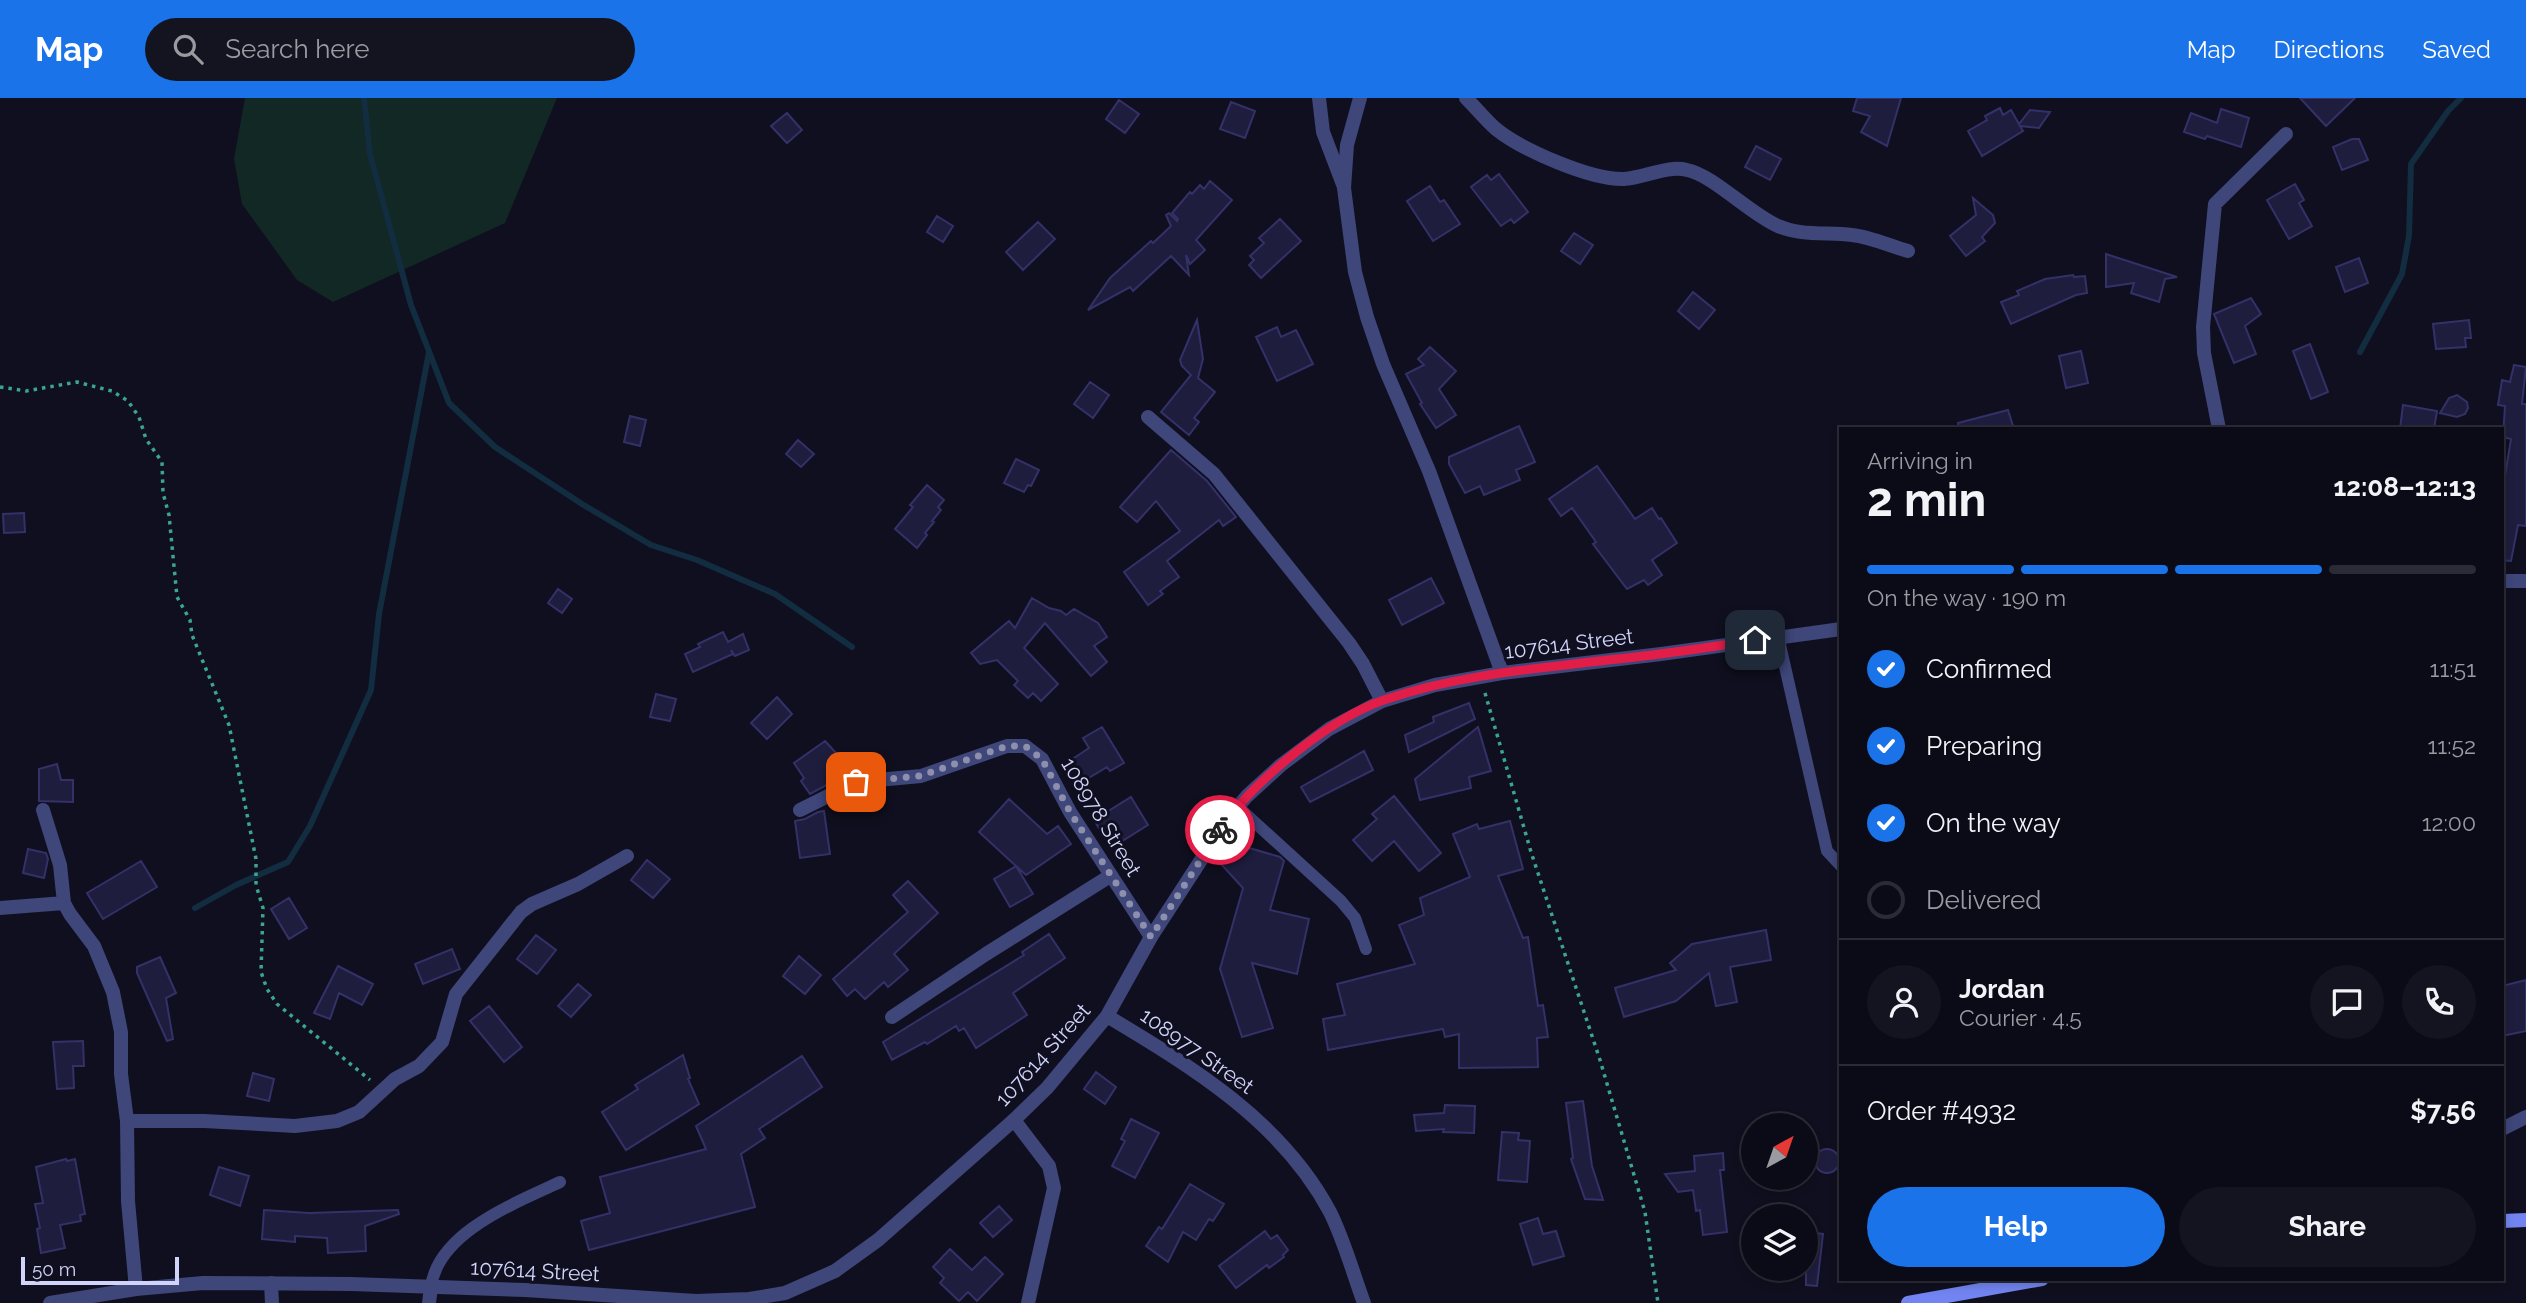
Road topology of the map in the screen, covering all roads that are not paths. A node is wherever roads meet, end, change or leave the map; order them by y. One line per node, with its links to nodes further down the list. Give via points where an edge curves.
1 (1319, 98): 5 (street, via 1323,132)
2 (1360, 98): 5 (street, via 1347,145)
3 (1466, 98): 6 (street, via 1497,129 1574,168 1608,179 1687,170 1780,228 1855,235)
4 (2286, 134): 8 (street, via 2215,204 2203,327)
5 (1345, 188): 13 (street, via 1355,272 1367,317)
6 (1908, 251)
7 (1148, 417): 14 (street, via 1214,474 1349,643)
8 (2219, 427)
9 (2504, 581): 10 (street)
10 (2526, 581)
11 (1839, 629): 12 (street, 107614 Street)
12 (1778, 636): 13 (street, 107614 Street); 19 (lane, via 1828,851)
13 (1502, 673): 14 (street, 107614 Street, via 1435,685)
14 (1382, 701): 15 (street, 107614 Street, via 1329,729 1281,765)
15 (1238, 807): 23 (street, 107614 Street); 24 (lane, via 1341,901 1355,918)
16 (43, 810): 21 (street, via 60,865)
17 (800, 810): 20 (street, 108978 Street, via 856,782 920,776 1007,746 1025,746 1042,759)
18 (627, 856): 29 (street, via 521,912 456,994 442,1042 419,1066 395,1079 359,1112 337,1122 295,1126)
19 (1839, 864)
20 (1110, 876): 23 (street, 108978 Street); 26 (street)
21 (64, 903): 22 (street); 29 (street, via 94,946 113,992 121,1032)
22 (0, 908)
23 (1151, 937): 25 (street, 107614 Street)
24 (1366, 949)
25 (1107, 1016): 28 (street, 107614 Street); 43 (street, 108977 Street, via 1232,1097 1283,1147 1330,1212)
26 (892, 1017)
27 (2526, 1117): 30 (street)
28 (1014, 1120): 36 (street, 107614 Street, via 878,1240 835,1271 785,1293 706,1301); 42 (street, via 1049,1166 1054,1188)
29 (127, 1121): 37 (street)
30 (2504, 1128)
31 (560, 1182): 36 (lane, via 468,1232 444,1254)
32 (2526, 1220): 33 (main road)
33 (2504, 1221)
34 (2031, 1281): 44 (main road)
35 (271, 1283): 36 (street, 107614 Street); 37 (street, 107614 Street); 40 (street)
36 (431, 1287): 41 (street)
37 (136, 1289): 38 (street, 107614 Street)
38 (66, 1301): 39 (street, 107614 Street)
39 (50, 1303)
40 (272, 1303)
41 (429, 1303)
42 (1028, 1303)
43 (1364, 1303)
44 (1908, 1303)

